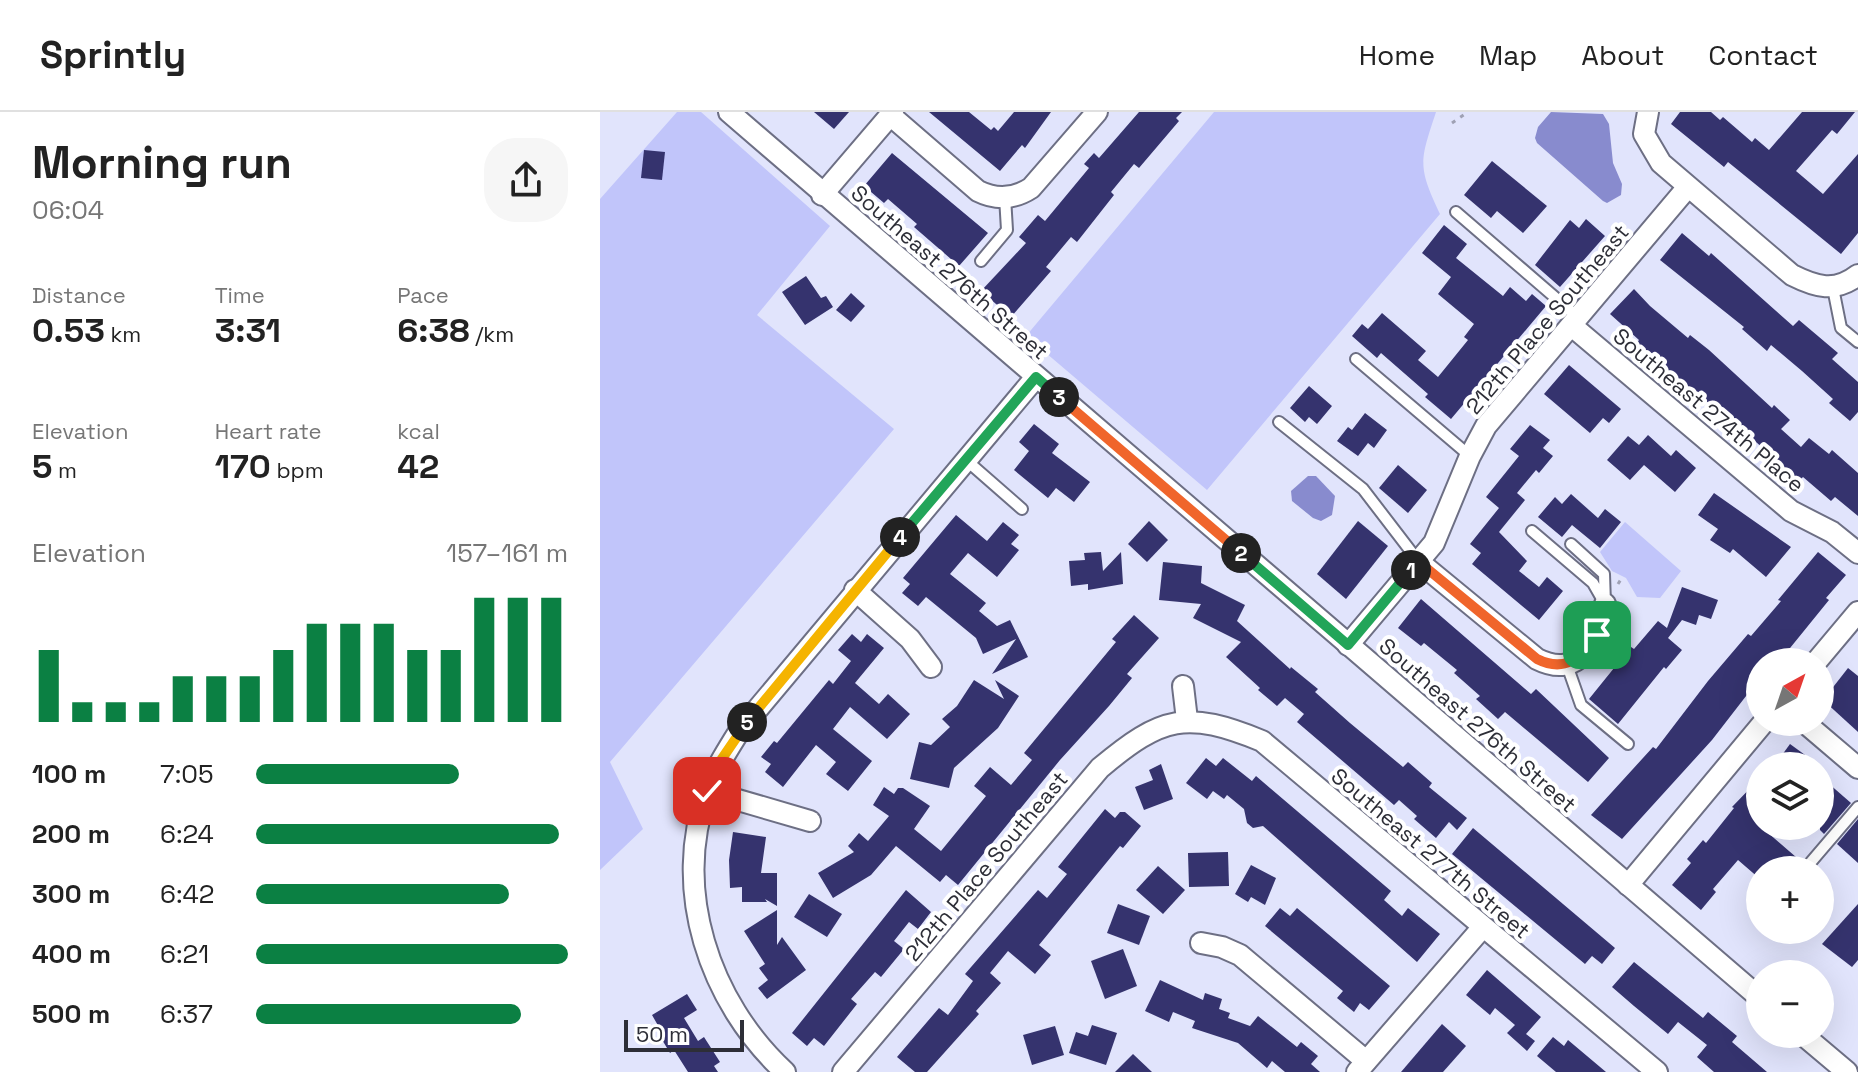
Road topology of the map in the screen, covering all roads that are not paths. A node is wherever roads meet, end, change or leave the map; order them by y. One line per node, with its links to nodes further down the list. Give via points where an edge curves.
1 (729, 112): 6 (street, Southeast 276th Street)
2 (1097, 112): 7 (street, via 1031,188)
3 (1648, 112): 5 (street, via 1644,134 1661,163)
4 (891, 114): 6 (street); 7 (street, via 978,191)
5 (1687, 188): 11 (street, via 1792,275); 12 (street, 212th Place Southeast)
6 (822, 195): 15 (street, Southeast 276th Street)
7 (1005, 197): 9 (lane, via 1007,230)
8 (1456, 212): 12 (lane)
9 (981, 261)
10 (1858, 275): 11 (street)
11 (1833, 288): 13 (lane, via 1841,328)
12 (1575, 322): 17 (street, 212th Place Southeast, via 1486,426); 22 (street, Southeast 274th Place, via 1791,511)
13 (1858, 342)
14 (1356, 359): 17 (lane)
15 (1036, 377): 18 (street); 27 (street, Southeast 276th Street)
16 (1279, 422): 23 (lane, via 1363,489)
17 (1470, 456): 23 (street, 212th Place Southeast, via 1443,526)
18 (966, 460): 19 (lane); 24 (street)
19 (1022, 509)
20 (1532, 531): 25 (lane, via 1593,583)
21 (1571, 544): 25 (lane, via 1604,574)
22 (1858, 553)
23 (1419, 562): 27 (street, 212th Place Southeast); 29 (street, via 1537,659 1550,666)
24 (855, 590): 30 (street, via 910,639); 37 (street, via 740,730)
25 (1605, 604): 29 (street, via 1597,635)
26 (1858, 612): 28 (street)
27 (1348, 645): 41 (street, Southeast 276th Street)
28 (1828, 648)
29 (1567, 665): 35 (lane, via 1581,705)
30 (931, 667)
31 (1183, 686): 32 (street)
32 (1187, 720): 42 (street, Southeast 277th Street, via 1262,741); 48 (street, 212th Place Southeast, via 1147,731 1100,768)
33 (1752, 736): 41 (street)
34 (1820, 736): 36 (street)
35 (1628, 744)
36 (1858, 768)
37 (707, 791): 39 (street); 47 (street, via 695,863 696,915 705,951 752,1037)
38 (1858, 807): 40 (lane)
39 (810, 821)
40 (1816, 856)
41 (1628, 885): 44 (street, Southeast 276th Street)
42 (1482, 928): 46 (street); 49 (street, Southeast 277th Street)
43 (1201, 943): 46 (street, via 1240,955)
44 (1746, 986)
45 (1819, 1048): 50 (street)
46 (1362, 1066)
47 (785, 1072)
48 (843, 1072)
49 (1657, 1072)
50 (1847, 1072)

